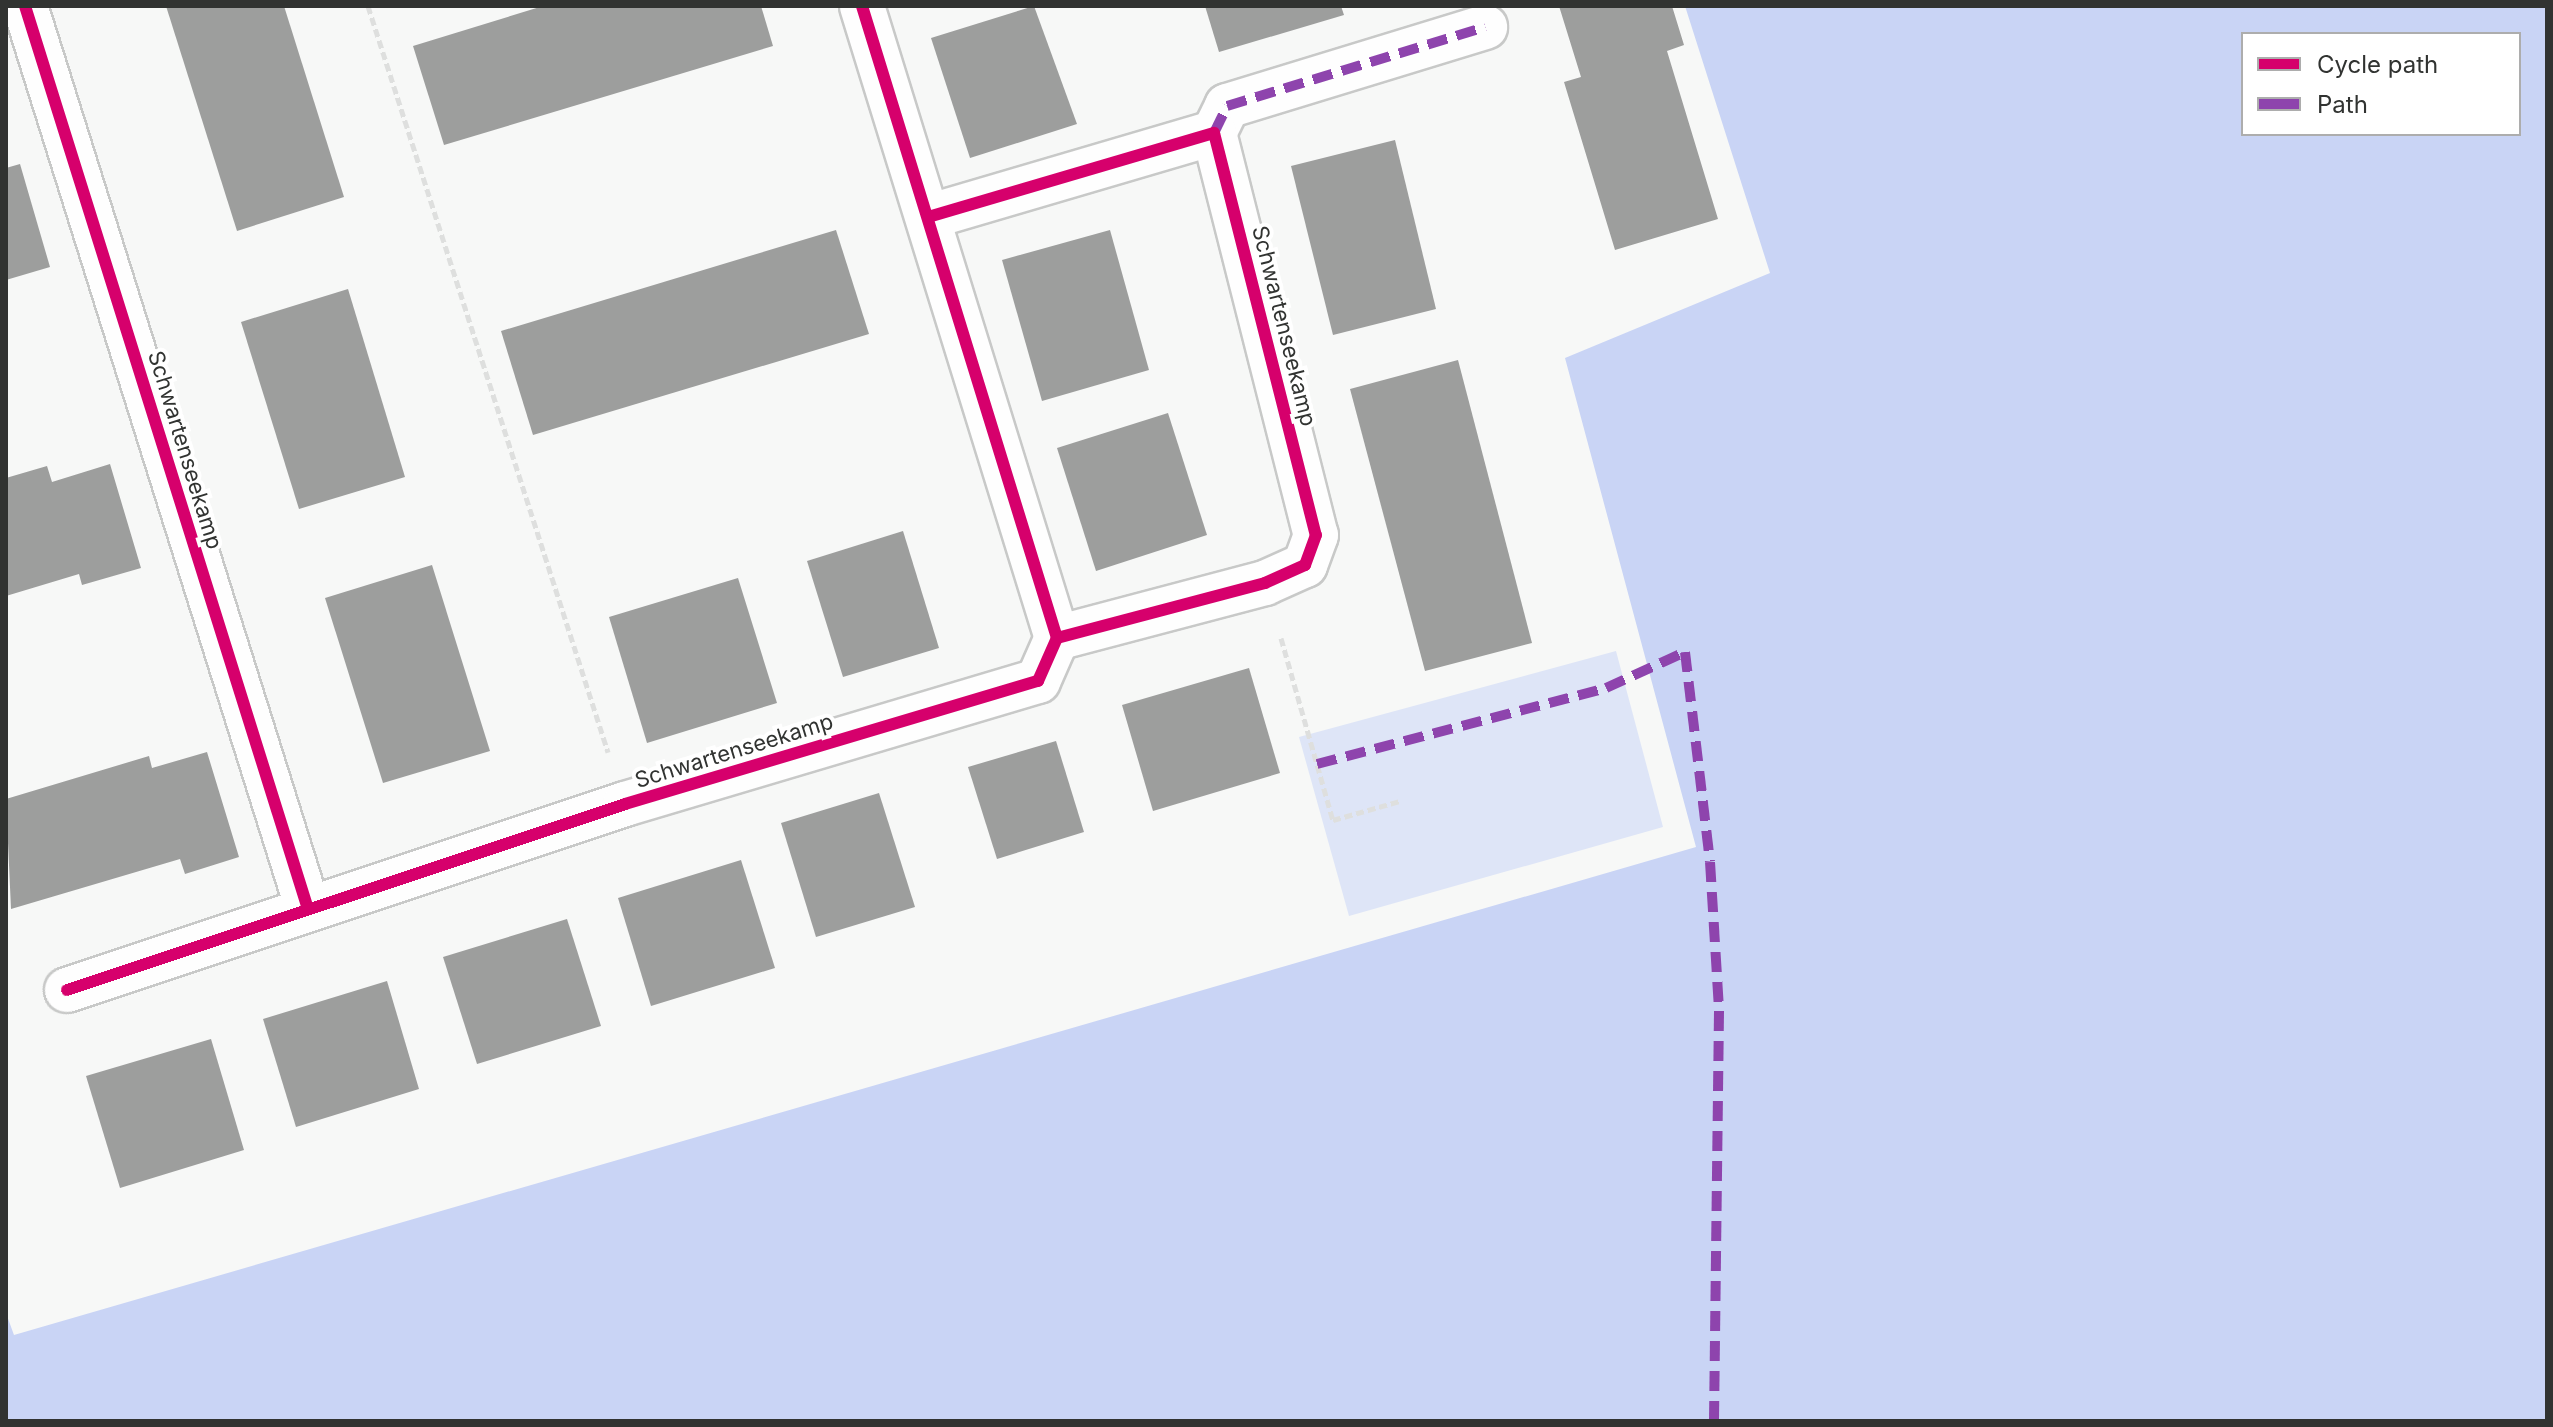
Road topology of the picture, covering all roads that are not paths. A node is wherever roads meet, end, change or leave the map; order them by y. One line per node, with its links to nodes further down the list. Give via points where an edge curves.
1 (25, 6): 7 (street, Schwartenseekamp)
2 (862, 6): 5 (street)
3 (1485, 27): 4 (street, via 1227,106)
4 (1214, 133): 5 (street); 6 (street, Schwartenseekamp, via 1316,535 1305,565 1265,583)
5 (928, 217): 6 (street)
6 (1057, 638): 7 (street, Schwartenseekamp, via 1038,681)
7 (307, 906): 8 (street, Schwartenseekamp)
8 (67, 990)

